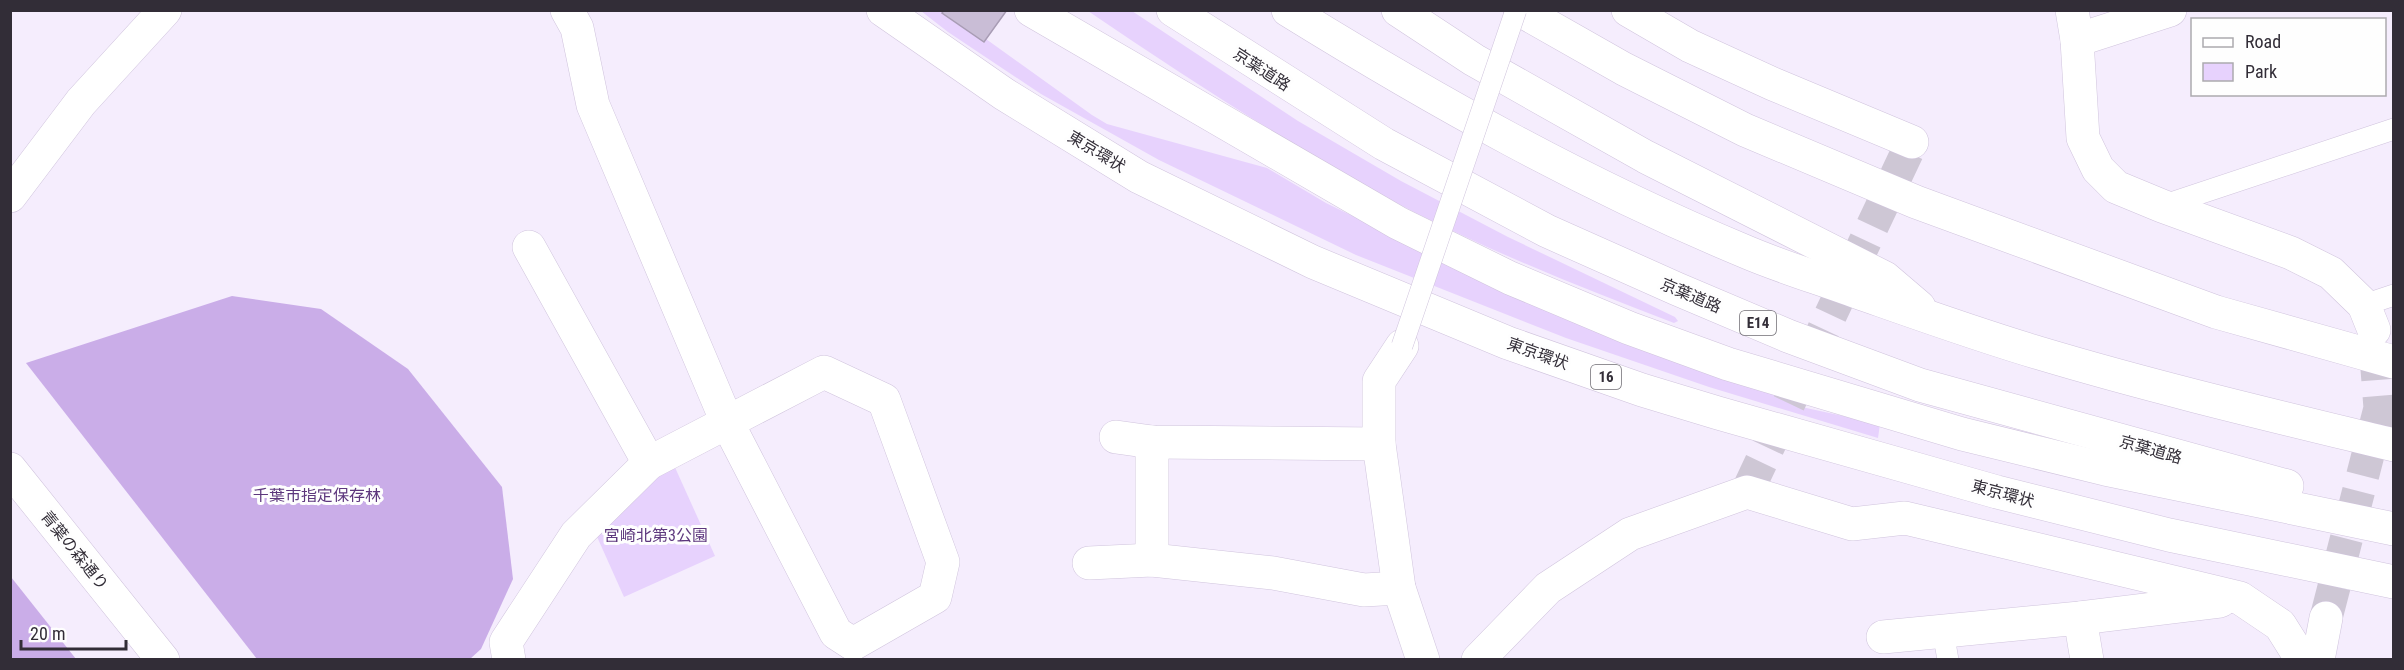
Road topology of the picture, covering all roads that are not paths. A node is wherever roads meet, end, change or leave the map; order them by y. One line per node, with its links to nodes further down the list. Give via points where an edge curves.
1 (165, 10): 14 (main road, via 81,102)
2 (567, 10): 21 (main road, via 577,28 593,105)
3 (883, 10): 32 (main road, 東京環状 / 16, via 1004,94 1139,177 1313,262 1508,343 1675,400 1997,492 2169,535)
4 (1031, 10): 29 (main road, via 1398,222 1510,278 1629,328 1728,364 1962,434 2104,469)
5 (1173, 10): 28 (main road, 京葉道路 / E14, via 1322,107 1466,190 1547,231 1788,336 1920,384 2279,484)
6 (1288, 10): 18 (main road, via 1492,131 1665,216 1746,252)
7 (1398, 10): 18 (main road, via 1474,60 1646,156 1886,278)
8 (1518, 10): 19 (lane, bridge); 20 (main road, via 1745,130 1916,202 2216,312)
9 (1628, 10): 13 (main road, via 1690,46)
10 (2170, 10): 11 (main road)
11 (2075, 25): 15 (main road, via 2083,138 2098,169 2116,187)
12 (2394, 129): 15 (lane)
13 (1912, 142)
14 (10, 196)
15 (2162, 206): 17 (main road, via 2291,253 2331,273)
16 (529, 247): 26 (main road)
17 (2377, 310)
18 (1932, 319): 25 (main road, via 2182,393)
19 (1402, 346): 24 (main road, via 1379,381)
20 (2394, 362)
21 (727, 422): 21 (main road, via 836,633 853,644 935,597 943,562 884,400 824,372); 26 (main road)
22 (1116, 437): 23 (main road)
23 (1152, 442): 24 (main road); 30 (main road)
24 (1379, 444): 33 (main road)
25 (2394, 445)
26 (649, 463): 40 (main road, via 576,535 507,642)
27 (10, 469): 39 (main road, 青葉の森通り)
28 (2394, 511)
29 (2394, 529)
30 (1152, 560): 31 (main road); 33 (main road, via 1273,573 1364,590)
31 (1089, 563)
32 (2394, 582)
33 (1399, 588): 41 (main road)
34 (2240, 598): 35 (main road); 42 (main road, via 1905,518 1852,524 1747,492 1630,534 1548,588); 44 (main road, via 2280,625)
35 (2080, 618): 38 (main road); 43 (main road)
36 (2326, 618): 45 (main road)
37 (1883, 637): 38 (main road)
38 (1946, 645)
39 (163, 660)
40 (509, 660)
41 (1423, 660)
42 (1478, 660)
43 (2086, 660)
44 (2302, 660)
45 (2318, 660)

